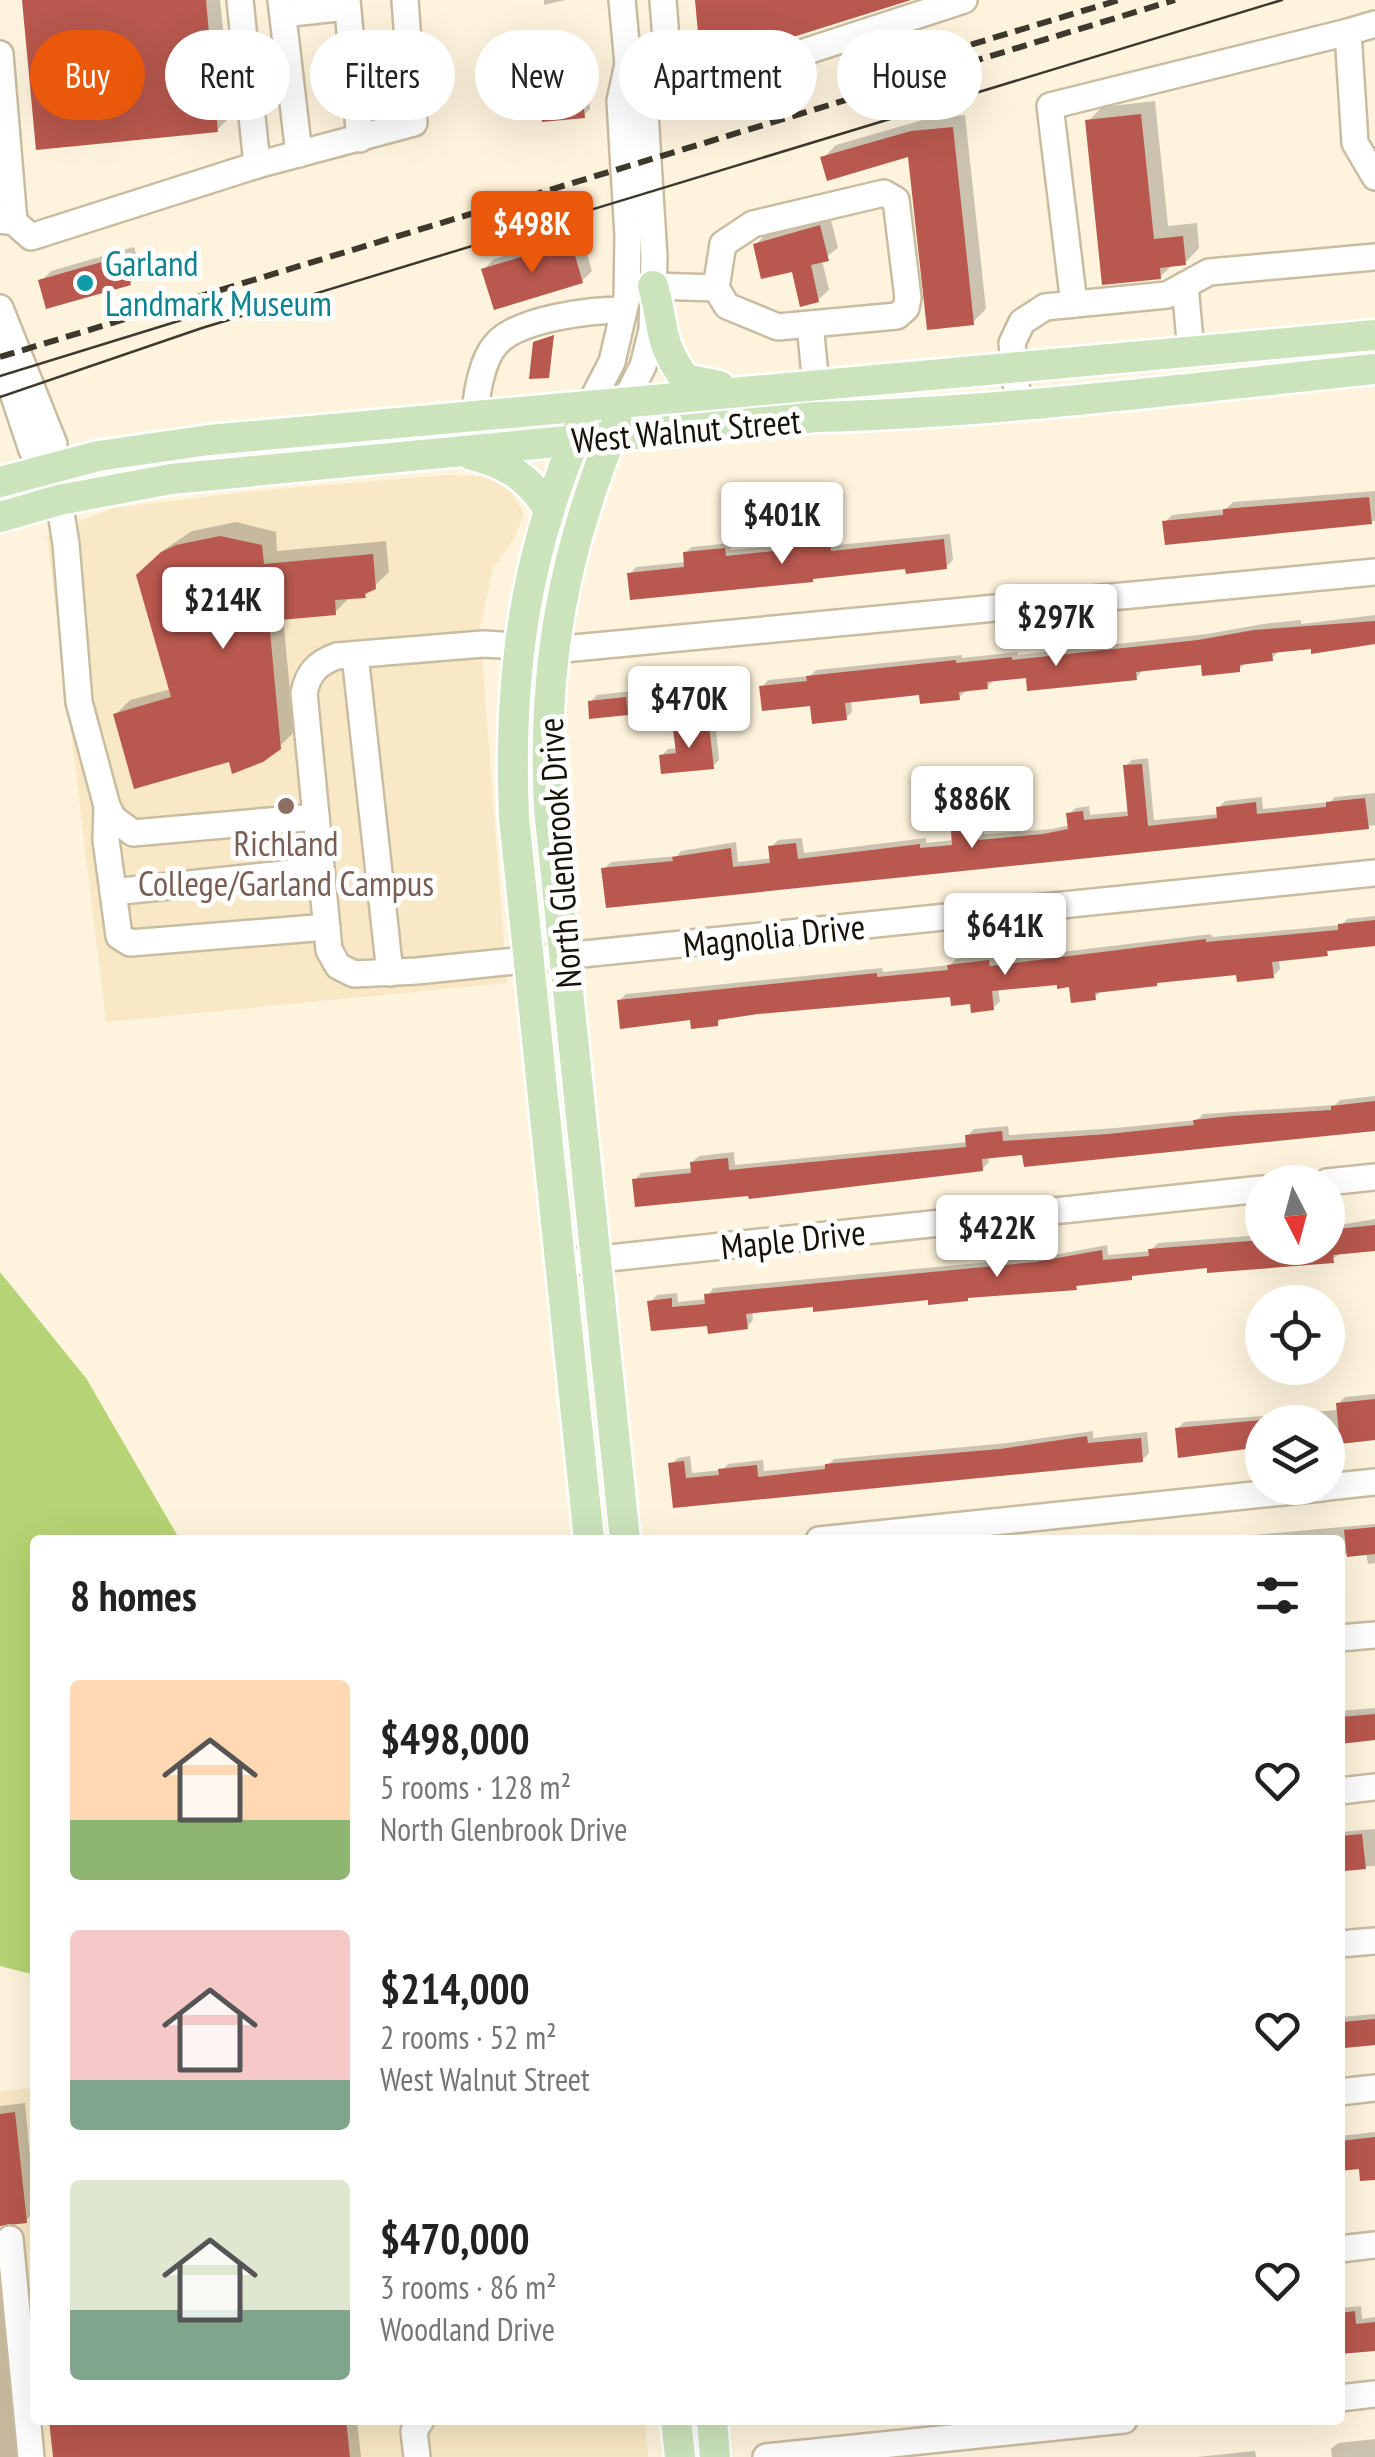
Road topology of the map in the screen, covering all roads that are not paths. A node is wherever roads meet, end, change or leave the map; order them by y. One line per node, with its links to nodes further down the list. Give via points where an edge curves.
1 (240, 0): 19 (street)
2 (405, 0): 17 (street, via 414,123)
3 (622, 0): 9 (street, North Glenbrook Drive)
4 (663, 0): 10 (street)
5 (347, 3): 7 (street); 17 (street)
6 (969, 4): 12 (street)
7 (282, 7): 18 (street)
8 (1375, 24): 11 (street)
9 (625, 30)
10 (665, 30)
11 (1348, 32): 20 (street, via 1355,143); 26 (street, via 1050,106)
12 (817, 50)
13 (0, 54): 14 (street)
14 (2, 93): 21 (street)
15 (621, 120): 28 (street, North Glenbrook Drive, via 628,236)
16 (646, 120): 24 (street, North Glenbrook Drive)
17 (360, 139): 18 (street)
18 (299, 154): 19 (street)
19 (257, 165): 21 (street, via 31,238)
20 (1375, 176)
21 (7, 221)
22 (1375, 257): 23 (street, via 1209,272)
23 (1185, 285): 26 (street, via 1167,295); 31 (street)
24 (653, 286): 25 (street); 35 (main road, via 665,346 685,379 712,387 804,381); 36 (street, North Glenbrook Drive, via 652,330)
25 (716, 288): 29 (street, via 726,306 778,327); 29 (street, via 723,244 753,224 884,193 896,200 906,308 897,316)
26 (1074, 304): 33 (street, via 1045,307 1022,322 1012,344)
27 (0, 308): 43 (street, via 54,444)
28 (624, 310): 38 (street, North Glenbrook Drive, via 612,362); 39 (street, via 566,314 508,334 488,356)
29 (810, 324): 35 (street)
30 (1375, 335): 31 (main road, West Walnut Street)
31 (1190, 352): 33 (main road, West Walnut Street)
32 (0, 354): 43 (street, via 32,450)
33 (1014, 368): 35 (main road, West Walnut Street); 37 (street)
34 (1375, 369): 37 (main road, West Walnut Street)
35 (816, 386): 36 (main road, West Walnut Street)
36 (624, 403): 38 (main road, West Walnut Street); 40 (main road, North Glenbrook Drive)
37 (1018, 404): 40 (main road, West Walnut Street)
38 (588, 406): 39 (main road, West Walnut Street); 41 (main road, North Glenbrook Drive)
39 (474, 417): 43 (main road, West Walnut Street, via 183,444)
40 (610, 436): 41 (main road, West Walnut Street); 50 (main road, North Glenbrook Drive, via 567,570)
41 (574, 440): 42 (main road, West Walnut Street); 46 (main road, North Glenbrook Drive)
42 (454, 451): 45 (main road, West Walnut Street, via 171,479); 46 (main road, via 508,466)
43 (48, 469): 44 (main road, West Walnut Street); 45 (street)
44 (0, 482)
45 (59, 500): 47 (main road, West Walnut Street); 52 (street, via 79,702)
46 (548, 509): 49 (main road, North Glenbrook Drive)
47 (0, 517)
48 (1375, 572): 50 (street)
49 (518, 646): 51 (street); 59 (main road, North Glenbrook Drive, via 514,818)
50 (553, 650): 58 (main road, North Glenbrook Drive, via 546,748)
51 (355, 655): 53 (street, via 324,660 307,680); 60 (street)
52 (107, 806): 53 (street, via 134,833); 56 (street)
53 (316, 816): 54 (street)
54 (322, 870): 56 (street); 57 (street)
55 (1375, 874): 58 (street, Magnolia Drive)
56 (113, 892): 57 (street, via 119,936 130,943)
57 (327, 926): 60 (street, Magnolia Drive, via 332,959 345,972)
58 (565, 956): 59 (street, Magnolia Drive); 64 (main road, North Glenbrook Drive)
59 (531, 961): 60 (street, Magnolia Drive); 65 (main road, North Glenbrook Drive)
60 (390, 973)
61 (1375, 1177): 62 (street)
62 (1345, 1180)
63 (1245, 1191): 64 (street, Maple Drive)
64 (594, 1260): 65 (street, Maple Drive); 70 (main road, North Glenbrook Drive)
65 (562, 1263): 69 (main road, North Glenbrook Drive)
66 (1375, 1482): 67 (street)
67 (1345, 1485)
68 (1245, 1495): 71 (street)
69 (589, 1535)
70 (624, 1535)
71 (867, 1535)
72 (1375, 1635): 73 (street)
73 (1345, 1638)
74 (1375, 1788): 75 (street)
75 (1345, 1791)
76 (1375, 1941): 77 (street)
77 (1345, 1944)
78 (1375, 2088): 79 (street)
79 (1345, 2091)
80 (15, 2239): 89 (street)
81 (1375, 2245): 82 (street)
82 (1345, 2248)
83 (1375, 2394): 84 (street)
84 (1345, 2397)
85 (418, 2425): 90 (street)
86 (677, 2425): 91 (main road)
87 (712, 2425): 92 (main road)
88 (1076, 2425): 93 (street)
89 (31, 2457)
90 (417, 2457)
91 (680, 2457)
92 (715, 2457)
93 (766, 2457)

